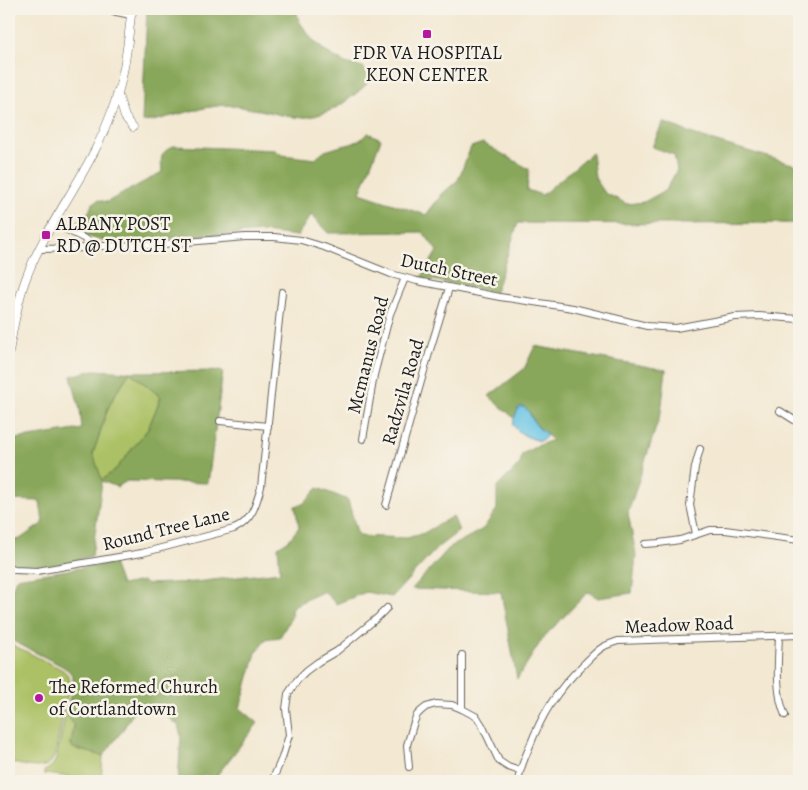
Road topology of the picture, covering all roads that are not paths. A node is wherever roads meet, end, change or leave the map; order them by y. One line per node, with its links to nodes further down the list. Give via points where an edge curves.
1 (102, 9): 2 (street)
2 (132, 12): 3 (main road)
3 (117, 92): 4 (main road, via 125,116); 5 (main road, via 95,150)
4 (133, 127)
5 (53, 223): 6 (street); 7 (main road)
6 (95, 246): 7 (street, Dutch Street); 8 (street, Dutch Street, via 263,236 287,238 324,247)
7 (40, 249): 12 (main road, via 18,304)
8 (405, 278): 9 (street, Dutch Street); 17 (street, Mcmanus Road, via 390,314 374,375)
9 (449, 288): 11 (street, Dutch Street, via 573,308 660,328 735,317); 19 (street, Radzvila Road)
10 (282, 292): 16 (street, Round Tree Lane)
11 (799, 319)
12 (9, 352)
13 (780, 411): 15 (street)
14 (220, 421): 16 (street)
15 (799, 423)
16 (268, 426): 23 (street, Round Tree Lane, via 256,506 241,526 142,553 37,571)
17 (364, 439)
18 (700, 449): 20 (street, via 690,505)
19 (386, 505)
20 (696, 534): 21 (street, via 725,530); 22 (street, via 680,540)
21 (799, 540)
22 (645, 544)
23 (9, 568)
24 (387, 608): 32 (street, via 337,651 306,671 288,694 289,735)
25 (799, 635): 26 (street, Meadow Road)
26 (779, 636): 29 (street, via 780,696); 31 (street, Meadow Road, via 618,641 603,647 570,677 552,700)
27 (462, 655): 28 (street)
28 (462, 709): 30 (street, via 436,704 417,715 407,745); 31 (street, via 477,717 499,761)
29 (785, 715)
30 (409, 767)
31 (520, 771): 33 (street, Meadow Road)
32 (272, 781)
33 (518, 781)

